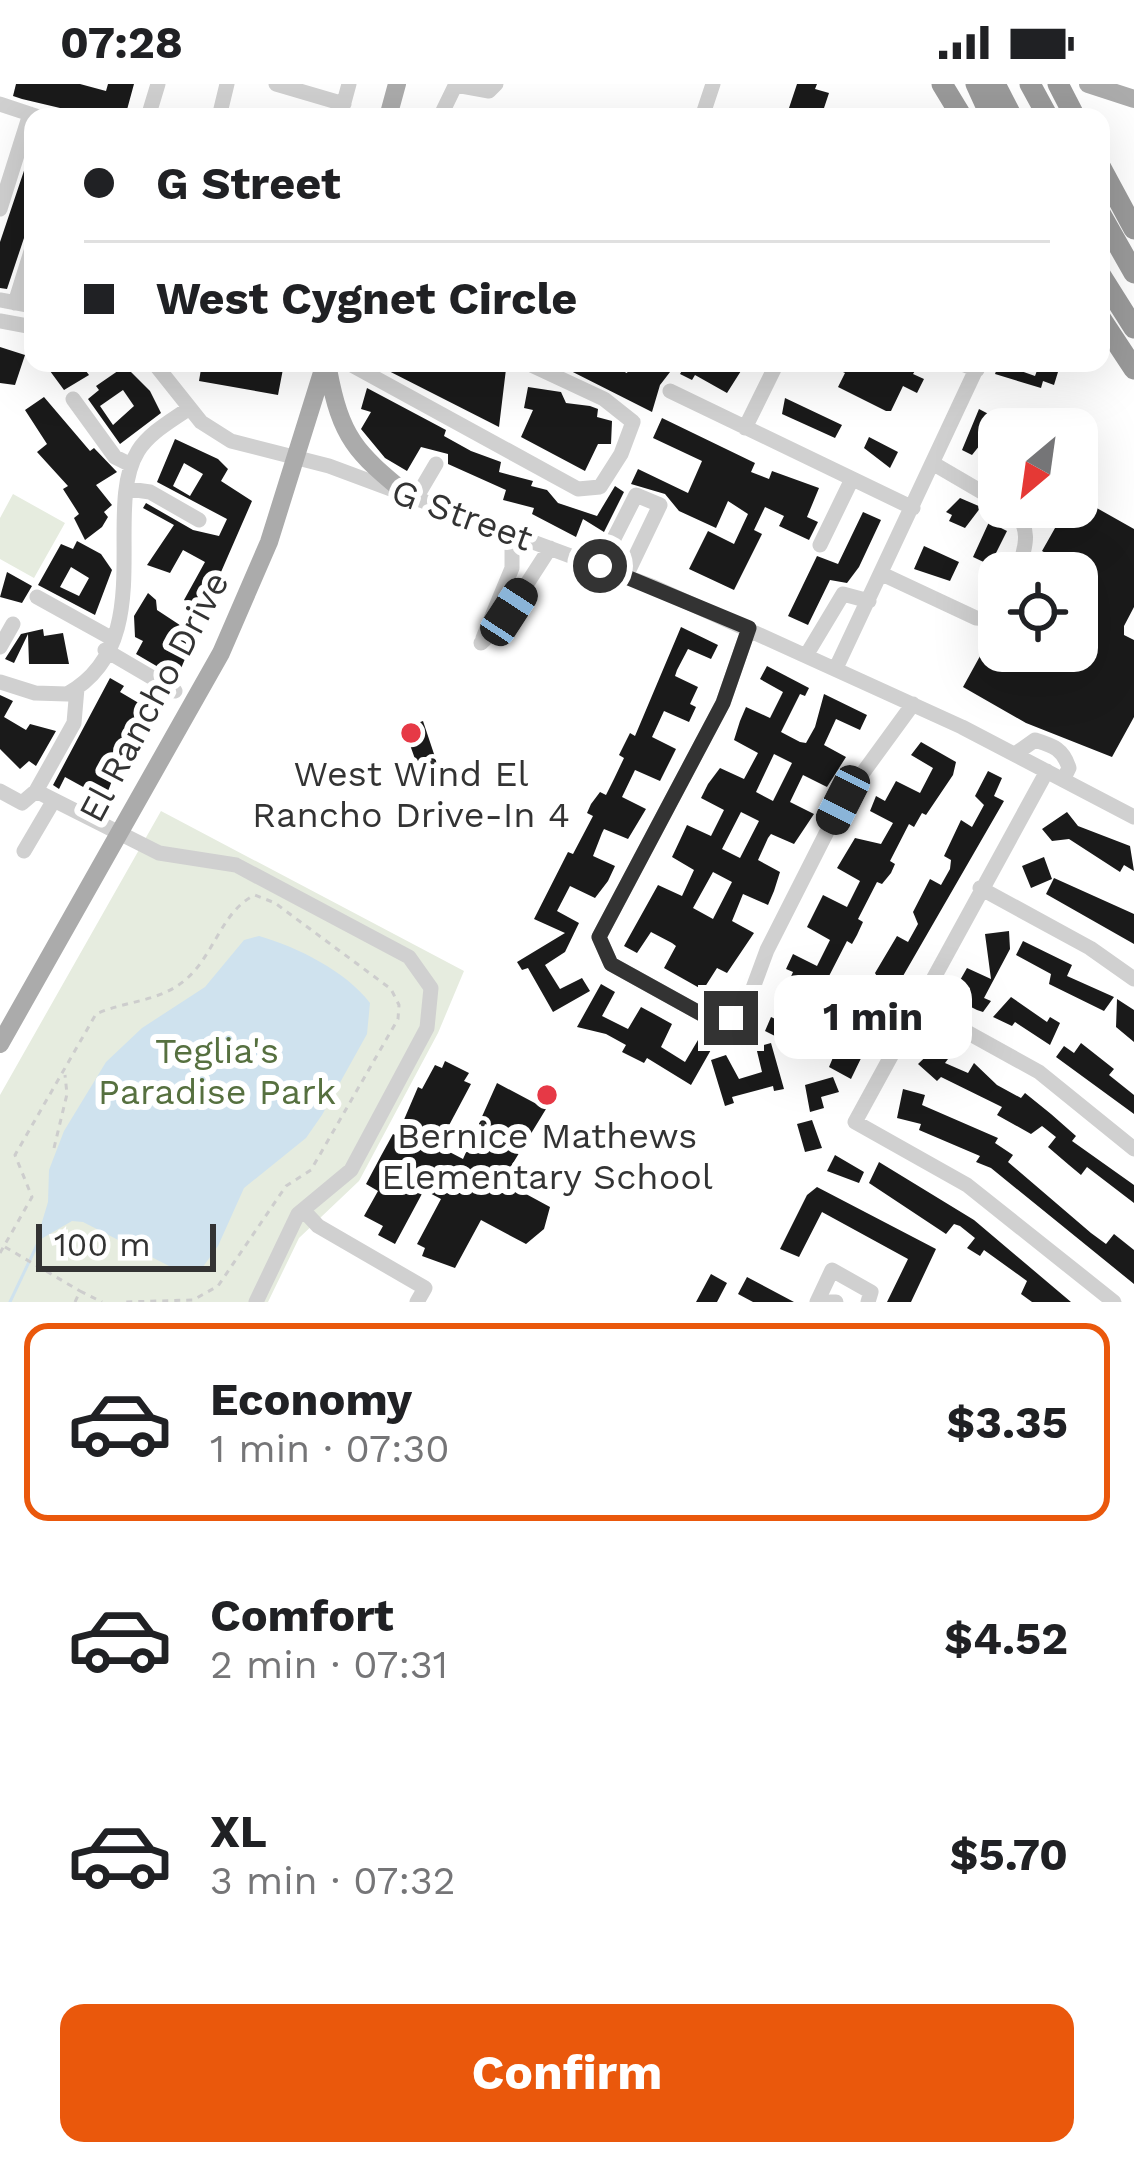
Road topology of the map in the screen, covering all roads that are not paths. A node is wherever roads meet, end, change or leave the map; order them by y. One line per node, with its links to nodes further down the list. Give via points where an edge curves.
1 (276, 84): 7 (street)
2 (496, 84): 4 (street, via 480,92)
3 (1088, 84): 6 (main road)
4 (456, 85)
5 (983, 86): 8 (highway)
6 (1134, 99)
7 (337, 108)
8 (1004, 108)
9 (24, 143): 11 (street)
10 (1110, 185): 12 (highway)
11 (0, 209)
12 (1134, 229)
13 (1110, 230): 15 (highway)
14 (24, 266): 17 (street)
15 (1134, 273)
16 (1110, 290): 18 (highway)
17 (8, 302)
18 (1134, 328)
19 (1110, 333): 21 (highway)
20 (1110, 353): 29 (highway)
21 (1134, 369)
22 (161, 372): 32 (street, G Street)
23 (323, 372): 34 (main road, El Rancho Drive)
24 (328, 372): 41 (main road, via 350,444)
25 (364, 372): 26 (street, via 578,489 600,487 633,422)
26 (546, 372)
27 (773, 372): 33 (street)
28 (975, 372): 36 (street)
29 (1134, 386)
30 (670, 392): 33 (street)
31 (73, 399): 37 (street, via 115,457)
32 (188, 409): 34 (street, G Street, via 231,441); 37 (street, via 146,441)
33 (745, 428): 38 (street)
34 (298, 458): 41 (street, G Street); 70 (main road, El Rancho Drive, via 221,653)
35 (436, 464): 41 (street)
36 (934, 464): 39 (street); 42 (street)
37 (131, 465): 40 (street)
38 (852, 479): 42 (street); 45 (street)
39 (978, 486)
40 (129, 490): 43 (street, via 150,492); 55 (street, via 125,585)
41 (412, 497): 44 (street, G Street)
42 (913, 508): 48 (street)
43 (200, 520)
44 (512, 533): 46 (street, G Street); 46 (street, via 512,568 481,643)
45 (820, 545)
46 (550, 548): 47 (street, G Street)
47 (600, 566): 49 (street, G Street); 49 (street, via 636,495 660,505)
48 (882, 574): 51 (street); 52 (street)
49 (626, 576): 54 (street, G Street)
50 (38, 597): 55 (street)
51 (869, 602): 57 (street, via 843,594); 58 (street)
52 (978, 618)
53 (13, 624): 56 (street)
54 (749, 628): 57 (street, G Street); 62 (street, via 723,703 599,937 611,964 712,1018 731,1018 746,1006 843,800)
55 (108, 644): 60 (street); 61 (street)
56 (0, 647)
57 (807, 655): 58 (street, G Street)
58 (836, 668): 62 (street, G Street)
59 (0, 682): 60 (street, via 50,695)
60 (77, 688): 67 (street, via 74,723)
61 (176, 691)
62 (913, 704): 63 (street, G Street)
63 (1015, 754): 64 (street, G Street); 65 (street, via 1035,740 1054,746 1069,768)
64 (1047, 771): 65 (street, G Street); 72 (street)
65 (1063, 780): 69 (street, G Street)
66 (0, 791): 67 (street, via 22,803)
67 (37, 791): 68 (street)
68 (54, 800): 70 (street); 71 (street)
69 (1134, 818)
70 (122, 831): 75 (main road, El Rancho Drive); 77 (street, via 172,857 236,865 410,957 427,978 431,1017 351,1170)
71 (24, 850)
72 (980, 888): 73 (street); 74 (street)
73 (1134, 979)
74 (918, 1005): 76 (street, via 1039,1072); 82 (street, via 855,1121 967,1184)
75 (0, 1044)
76 (1134, 1149)
77 (303, 1210): 78 (street); 79 (street, via 425,1288)
78 (256, 1302)
79 (417, 1302)
80 (817, 1302): 81 (street, via 832,1270 871,1292)
81 (868, 1302)
82 (1114, 1302)

